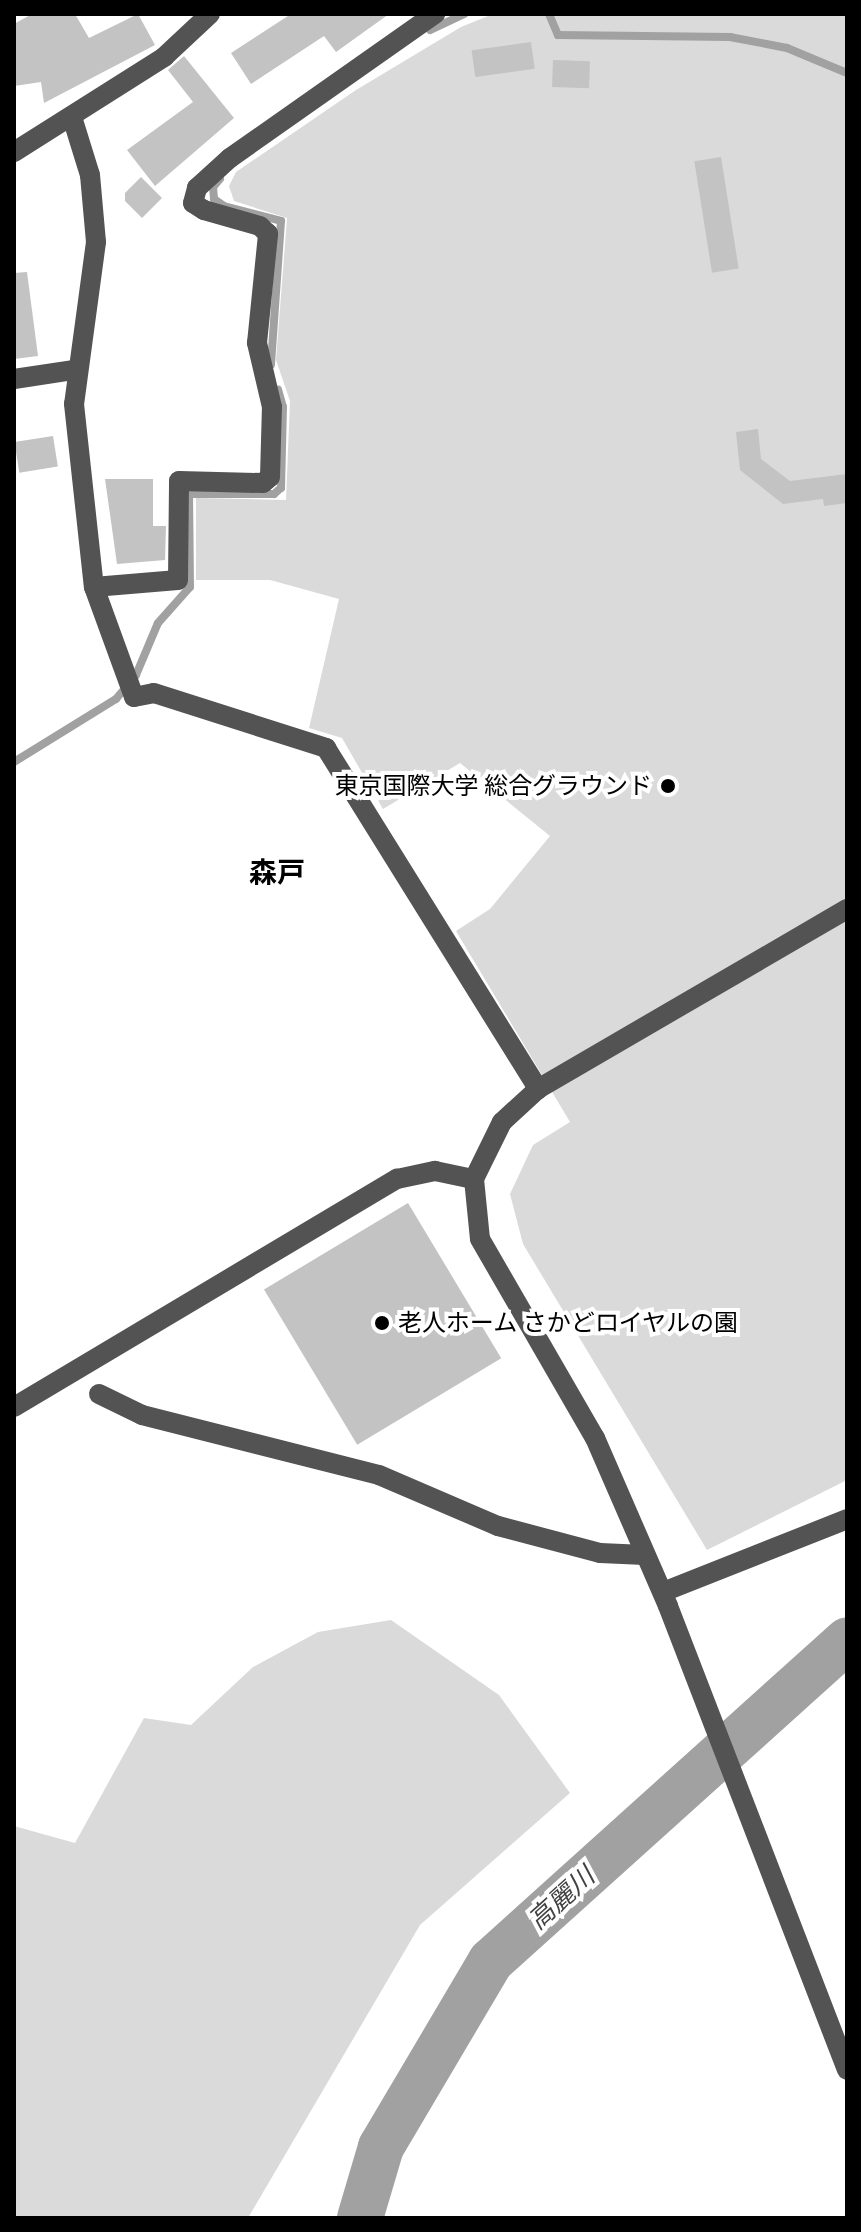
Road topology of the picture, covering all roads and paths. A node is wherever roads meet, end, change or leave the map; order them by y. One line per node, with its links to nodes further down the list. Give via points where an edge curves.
1 (210, 14): 3 (street, via 164,57)
2 (435, 14): 7 (street, via 230,158 197,188 193,203 260,226 268,234 257,343 272,407 270,477 263,483 179,481 178,580)
3 (72, 117): 4 (street); 5 (street, via 90,175 96,242)
4 (15, 149)
5 (74, 370): 6 (street); 7 (street)
6 (14, 379)
7 (94, 587): 9 (street, via 134,697 154,693 326,748)
8 (847, 909): 9 (street)
9 (538, 1089): 10 (street, via 502,1122)
10 (474, 1179): 12 (street, via 435,1171 397,1179); 14 (street, via 480,1239 595,1438)
11 (99, 1394): 14 (street, via 142,1415 379,1475 498,1526 600,1553)
12 (14, 1407)
13 (847, 1519): 15 (street)
14 (645, 1555): 15 (street)
15 (663, 1592): 16 (street)
16 (847, 2070)

